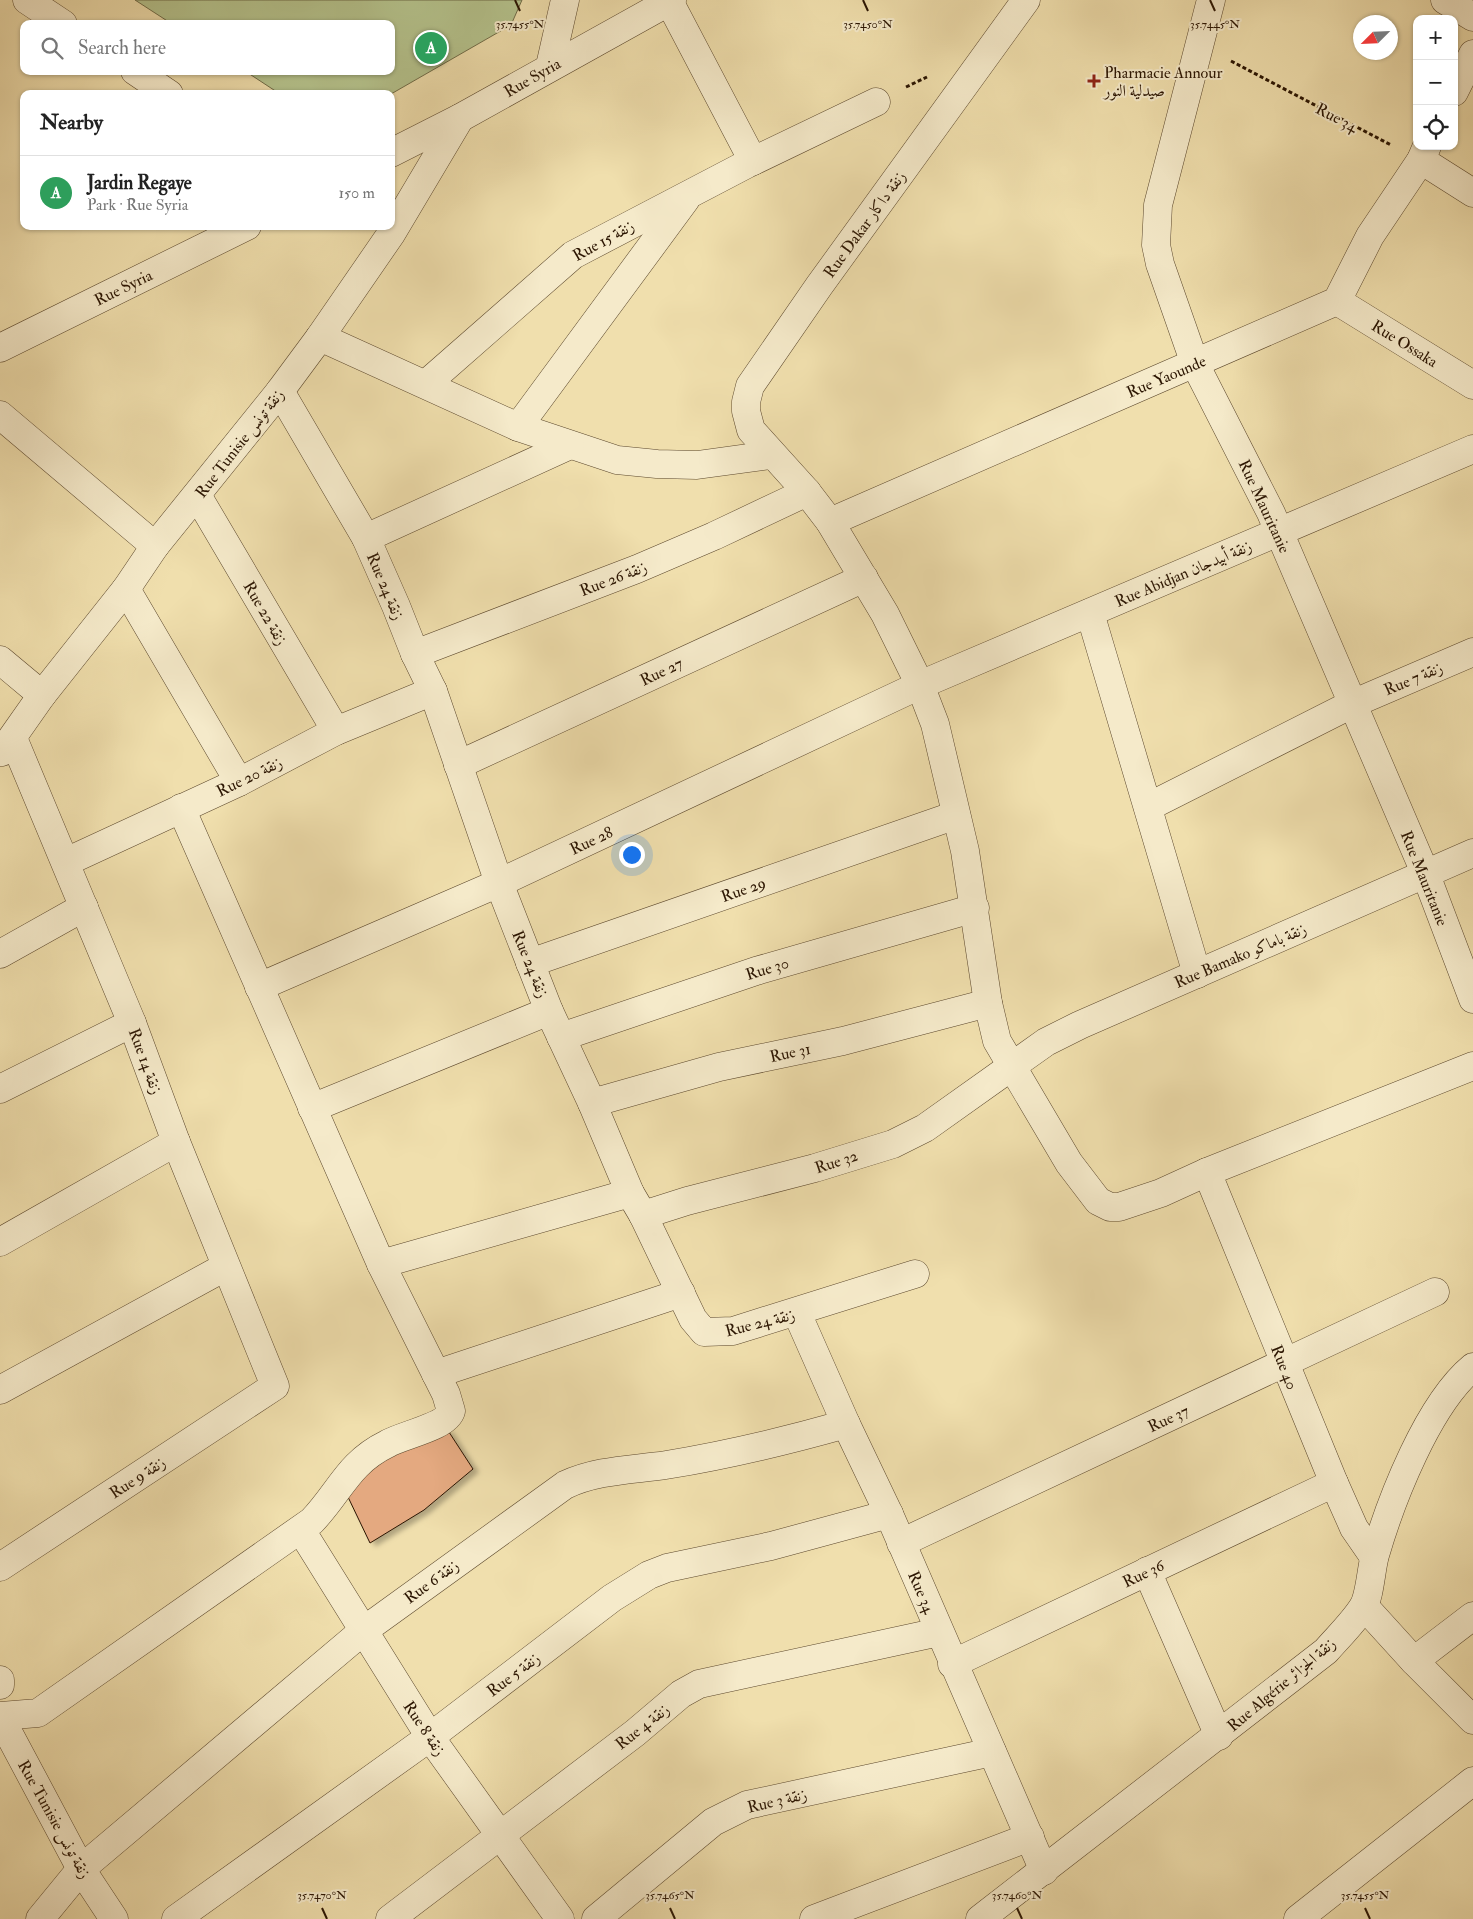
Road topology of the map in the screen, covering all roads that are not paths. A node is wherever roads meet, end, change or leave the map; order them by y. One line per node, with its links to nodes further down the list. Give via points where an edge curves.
1 (27, 0): 8 (street)
2 (565, 0): 10 (street)
3 (1026, 0): 35 (street, Rue Dakar زنقة داكار, via 750,386 746,402 748,418 752,430)
4 (1211, 0): 27 (street, Rue Mauritanie, via 1158,205 1156,244)
5 (1446, 0): 7 (street)
6 (671, 1): 10 (street, Rue Syria); 18 (street)
7 (1473, 17)
8 (57, 20)
9 (1473, 54): 12 (street)
10 (550, 66): 15 (street, Rue Syria)
11 (141, 75): 13 (street)
12 (1458, 84)
13 (163, 90)
14 (876, 102): 18 (street, Rue 15 زنقة)
15 (460, 118): 16 (street, Rue Syria); 21 (street, Rue Tunisie زنقة تونس)
16 (395, 151)
17 (1424, 153): 20 (street); 24 (street, via 1370,236)
18 (753, 161): 19 (street, Rue 15 زنقة)
19 (690, 193): 28 (street, Rue 15 زنقة, via 573,255); 32 (street)
20 (1473, 193)
21 (395, 227)
22 (239, 230): 26 (street, Rue Syria)
23 (393, 230): 25 (street, Rue Tunisie زنقة تونس)
24 (1337, 301): 27 (street, Rue Yaounde); 29 (street, Rue Ossaka)
25 (320, 337): 28 (street); 30 (street, Rue Tunisie زنقة تونس)
26 (0, 348)
27 (1195, 364): 38 (street, Rue Yaounde); 39 (street, Rue Mauritanie)
28 (426, 384): 32 (street)
29 (1473, 385)
30 (280, 391): 37 (street, Rue Tunisie زنقة تونس); 40 (street, Rue 24 زنقة)
31 (0, 415): 41 (street)
32 (518, 427): 33 (street)
33 (570, 445): 35 (street, via 617,460 657,464 698,465); 40 (street)
34 (1473, 449): 39 (street, Rue Abidjan زنقة أبيدجان)
35 (771, 455): 36 (street, Rue Dakar زنقة داكار)
36 (807, 492): 38 (street, Rue Dakar زنقة داكار); 46 (street, Rue 26 زنقة, via 636,569)
37 (197, 495): 41 (street, Rue Tunisie زنقة تونس); 52 (street, Rue 22 زنقة)
38 (830, 522): 42 (street, Rue Dakar زنقة داكار)
39 (1278, 532): 44 (street, Rue Abidjan زنقة أبيدجان); 51 (street, Rue Mauritanie)
40 (366, 538): 46 (street, Rue 24 زنقة)
41 (155, 546): 43 (street, Rue Tunisie زنقة تونس)
42 (864, 578): 48 (street, Rue Dakar زنقة داكار); 54 (street, Rue 27)
43 (126, 588): 50 (street, Rue Tunisie زنقة تونس); 55 (street)
44 (1090, 613): 48 (street, Rue Abidjan زنقة أبيدجان); 56 (street)
45 (1473, 652): 51 (street, Rue 7 زنقة)
46 (415, 654): 49 (street, Rue 24 زنقة)
47 (0, 660): 50 (street)
48 (920, 685): 58 (street, Rue Dakar زنقة داكار, via 935,724); 62 (street, Rue 28)
49 (433, 691): 52 (street, Rue 20 زنقة); 54 (street, Rue 24 زنقة)
50 (42, 694): 53 (street, Rue Tunisie زنقة تونس)
51 (1352, 704): 56 (street, Rue 7 زنقة); 61 (street, Rue Mauritanie)
52 (336, 731): 55 (street, Rue 20 زنقة)
53 (6, 747): 60 (street, Rue 14 زنقة)
54 (458, 765): 62 (street, Rue 24 زنقة)
55 (239, 782): 57 (street, Rue 20 زنقة)
56 (1148, 807): 67 (street)
57 (181, 808): 60 (street, Rue 20 زنقة); 68 (street)
58 (956, 815): 64 (street, Rue Dakar زنقة داكار); 66 (street, Rue 29)
59 (1473, 853): 61 (street, Rue Bamako زنقة باماكو)
60 (66, 862): 63 (street, Rue 14 زنقة)
61 (1426, 875): 67 (street, Rue Bamako زنقة باماكو); 69 (street, Rue Mauritanie)
62 (499, 883): 66 (street, Rue 24 زنقة); 68 (street, Rue 28)
63 (84, 907): 65 (street); 72 (street, Rue 14 زنقة)
64 (975, 908): 70 (street, Rue Dakar زنقة داكار); 73 (street, Rue 30, via 756,971)
65 (0, 954)
66 (530, 963): 71 (street, Rue 24 زنقة)
67 (1197, 974): 74 (street, Rue Bamako زنقة باماكو, via 1080,1024)
68 (259, 987): 78 (street)
69 (1473, 999)
70 (988, 1003): 74 (street, Rue Dakar زنقة داكار, via 997,1041); 77 (street, Rue 31, via 843,1041 719,1067)
71 (549, 1011): 73 (street, Rue 24 زنقة); 78 (street)
72 (132, 1023): 76 (street); 79 (street, Rue 14 زنقة)
73 (561, 1037): 77 (street, Rue 24 زنقة)
74 (1011, 1066): 80 (street, Rue Dakar زنقة داكار, via 1069,1163 1098,1201 1119,1207 1161,1193); 81 (street, Rue 32, via 942,1117 892,1144 686,1201)
75 (1473, 1066): 80 (street, Rue Dakar زنقة داكار)
76 (0, 1089)
77 (592, 1103): 81 (street, Rue 24 زنقة)
78 (312, 1108): 83 (street)
79 (176, 1142): 82 (street); 84 (street, Rue 14 زنقة)
80 (1207, 1172): 89 (street, Rue 40)
81 (637, 1204): 83 (street, Rue 32); 87 (street, Rue 24 زنقة)
82 (0, 1242)
83 (381, 1264): 91 (street)
84 (225, 1267): 92 (street, Rue 14 زنقة); 93 (street)
85 (915, 1274): 88 (street, Rue 24 زنقة)
86 (1435, 1292): 89 (street, Rue 37)
87 (681, 1293): 88 (street, Rue 24 زنقة, via 693,1319 708,1332 733,1331); 91 (street)
88 (797, 1313): 94 (street, Rue 34)
89 (1284, 1364): 95 (street, Rue 40); 98 (street, Rue 37)
90 (1473, 1367): 99 (street, Rue Algérie زنقة الجزائر, via 1448,1394 1424,1434 1391,1502)
91 (436, 1374): 97 (street, via 450,1404 451,1411 446,1419 385,1444 360,1462 327,1505)
92 (275, 1386): 100 (street, Rue 9 زنقة)
93 (0, 1390)
94 (846, 1424): 96 (street, Rue 34); 104 (street, Rue 6 زنقة, via 756,1448 584,1476 542,1500)
95 (1334, 1483): 99 (street, Rue 40, via 1354,1528); 101 (street, Rue 36)
96 (889, 1514): 98 (street, Rue 34); 113 (street, Rue 5 زنقة, via 649,1575 612,1598)
97 (301, 1530): 104 (street, Rue 8 زنقة); 110 (street, via 38,1713)
98 (901, 1543): 105 (street, Rue 34)
99 (1374, 1558): 102 (street, Rue Algérie زنقة الجزائر)
100 (0, 1567)
101 (1147, 1571): 107 (street, Rue 36); 112 (street)
102 (1364, 1606): 106 (street); 112 (street, Rue Algérie زنقة الجزائر, via 1326,1651)
103 (1473, 1616): 106 (street)
104 (362, 1631): 113 (street, Rue 8 زنقة); 118 (street, Rue 6 زنقة)
105 (939, 1632): 107 (street, Rue 34); 116 (street, Rue 4 زنقة, via 699,1684 681,1694)
106 (1414, 1661): 111 (street)
107 (952, 1664): 114 (street, Rue 34)
108 (0, 1680): 109 (street)
109 (0, 1684)
110 (0, 1716): 118 (street, Rue Tunisie زنقة تونس)
111 (1473, 1720)
112 (1219, 1736): 119 (street, Rue Algérie زنقة الجزائر)
113 (430, 1737): 116 (street, Rue 8 زنقة); 122 (street, Rue 5 زنقة)
114 (992, 1752): 117 (street, Rue 34); 125 (street, Rue 3 زنقة, via 747,1805 713,1822)
115 (1473, 1781): 128 (street)
116 (500, 1833): 123 (street, Rue 4 زنقة); 124 (street, Rue 8 زنقة)
117 (1030, 1837): 119 (street, Rue 34); 126 (street)
118 (81, 1869): 120 (street, Rue 6 زنقة); 121 (street, Rue Tunisie زنقة تونس)
119 (1044, 1871): 127 (street, Rue Algérie زنقة الجزائر)
120 (40, 1919)
121 (114, 1919)
122 (176, 1919)
123 (390, 1919)
124 (560, 1919)
125 (596, 1919)
126 (814, 1919)
127 (980, 1919)
128 (1298, 1919)

